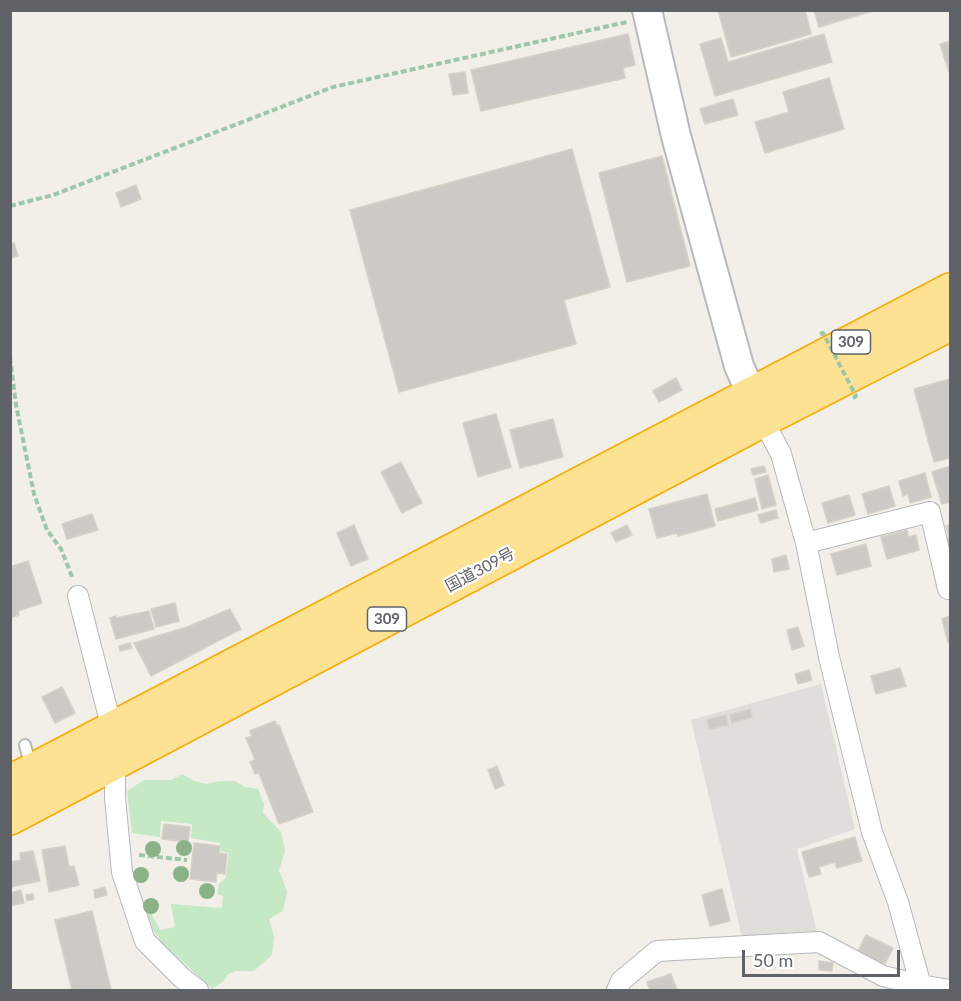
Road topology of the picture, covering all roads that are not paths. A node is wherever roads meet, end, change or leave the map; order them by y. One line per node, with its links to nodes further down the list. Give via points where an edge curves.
1 (648, 14): 4 (street, via 676,136 738,366)
2 (951, 290): 4 (highway, 国道309号 / 309)
3 (951, 324): 4 (highway, 国道309号 / 309)
4 (757, 407): 5 (street, via 781,454); 8 (highway, 国道309号 / 309); 9 (highway, 国道309号 / 309)
5 (806, 543): 6 (street, via 930,512); 12 (street, via 872,832 898,902)
6 (951, 589)
7 (78, 596): 8 (street)
8 (104, 714): 9 (street); 10 (highway, 国道309号 / 309)
9 (115, 763): 11 (highway, 国道309号 / 309); 13 (street, via 122,872 145,941)
10 (22, 766)
11 (10, 818)
12 (921, 988): 14 (street, via 883,976 819,942 657,951 621,981); 15 (street)
13 (198, 990)
14 (617, 990)
15 (951, 990)

